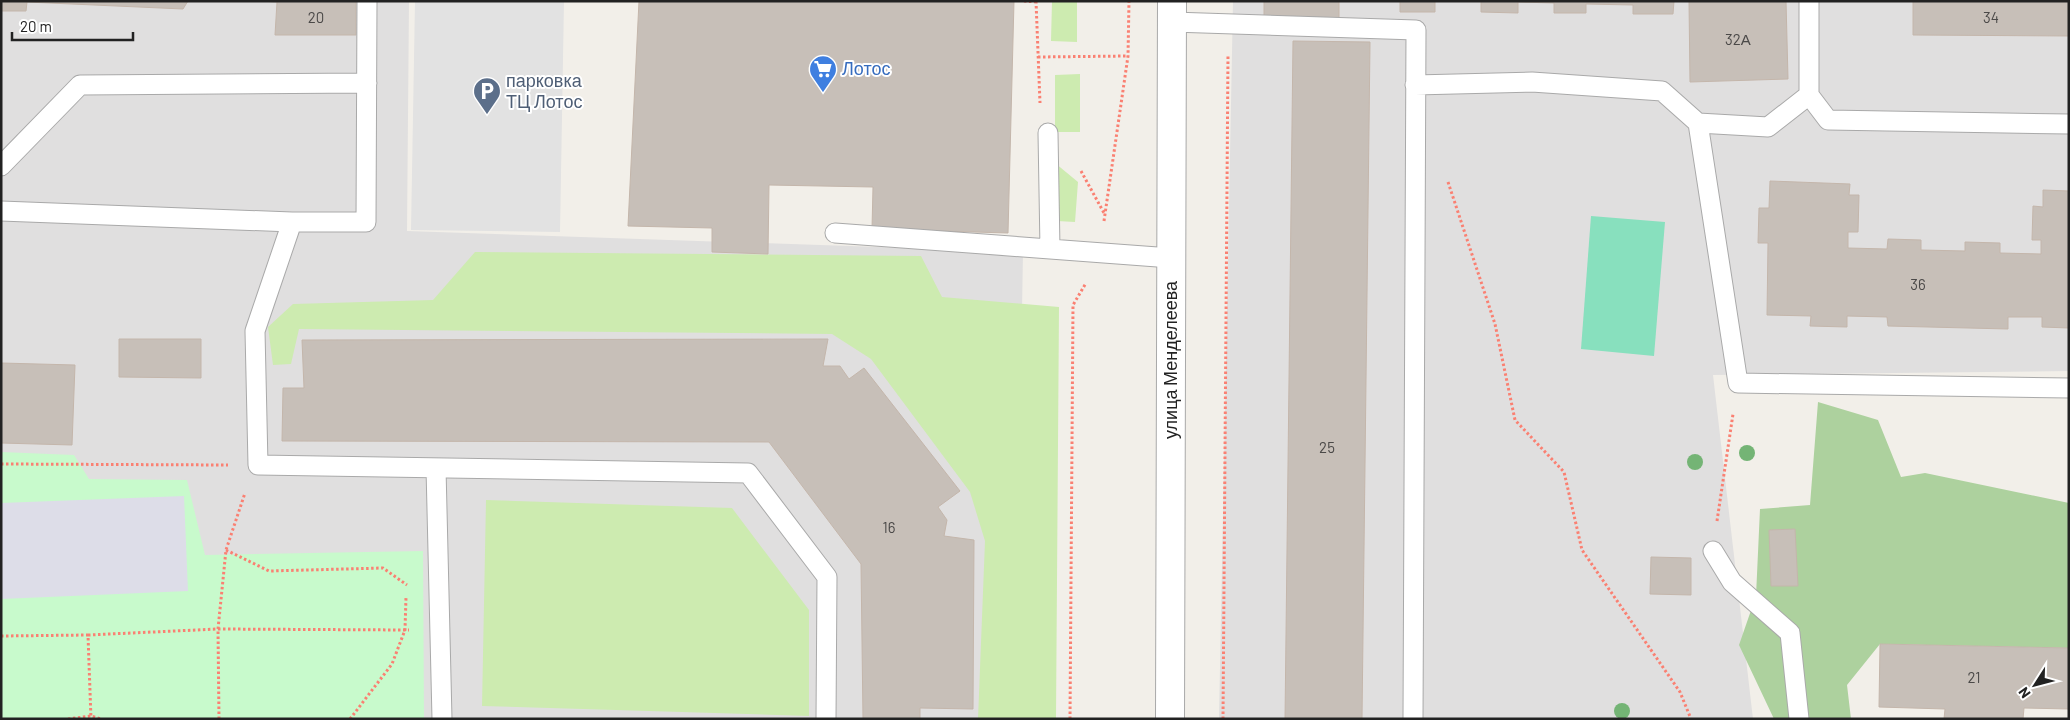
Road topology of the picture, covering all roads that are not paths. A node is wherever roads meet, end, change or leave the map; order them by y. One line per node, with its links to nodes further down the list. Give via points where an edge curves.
1 (367, 1): 4 (lane)
2 (1809, 1): 6 (lane)
3 (1172, 12): 5 (lane, via 1228,24 1416,30); 15 (street, улица Менделеева)
4 (367, 83): 10 (lane, via 80,85); 12 (lane, via 366,222)
5 (1415, 85): 7 (lane, via 1532,82 1662,91); 22 (lane)
6 (1809, 95): 7 (lane, via 1768,127); 8 (lane, via 1828,120)
7 (1698, 122): 16 (lane, via 1738,384)
8 (2069, 124)
9 (1048, 133): 14 (lane)
10 (1, 166)
11 (1, 211): 12 (lane)
12 (292, 222): 17 (lane, via 255,331 258,465)
13 (834, 233): 14 (lane)
14 (1050, 249): 15 (lane)
15 (1171, 258): 21 (street, улица Менделеева)
16 (2069, 388)
17 (436, 468): 19 (lane); 20 (lane, via 748,473 827,577)
18 (1713, 552): 23 (lane, via 1732,582 1790,633)
19 (442, 719)
20 (826, 719)
21 (1170, 719)
22 (1413, 719)
23 (1799, 719)

